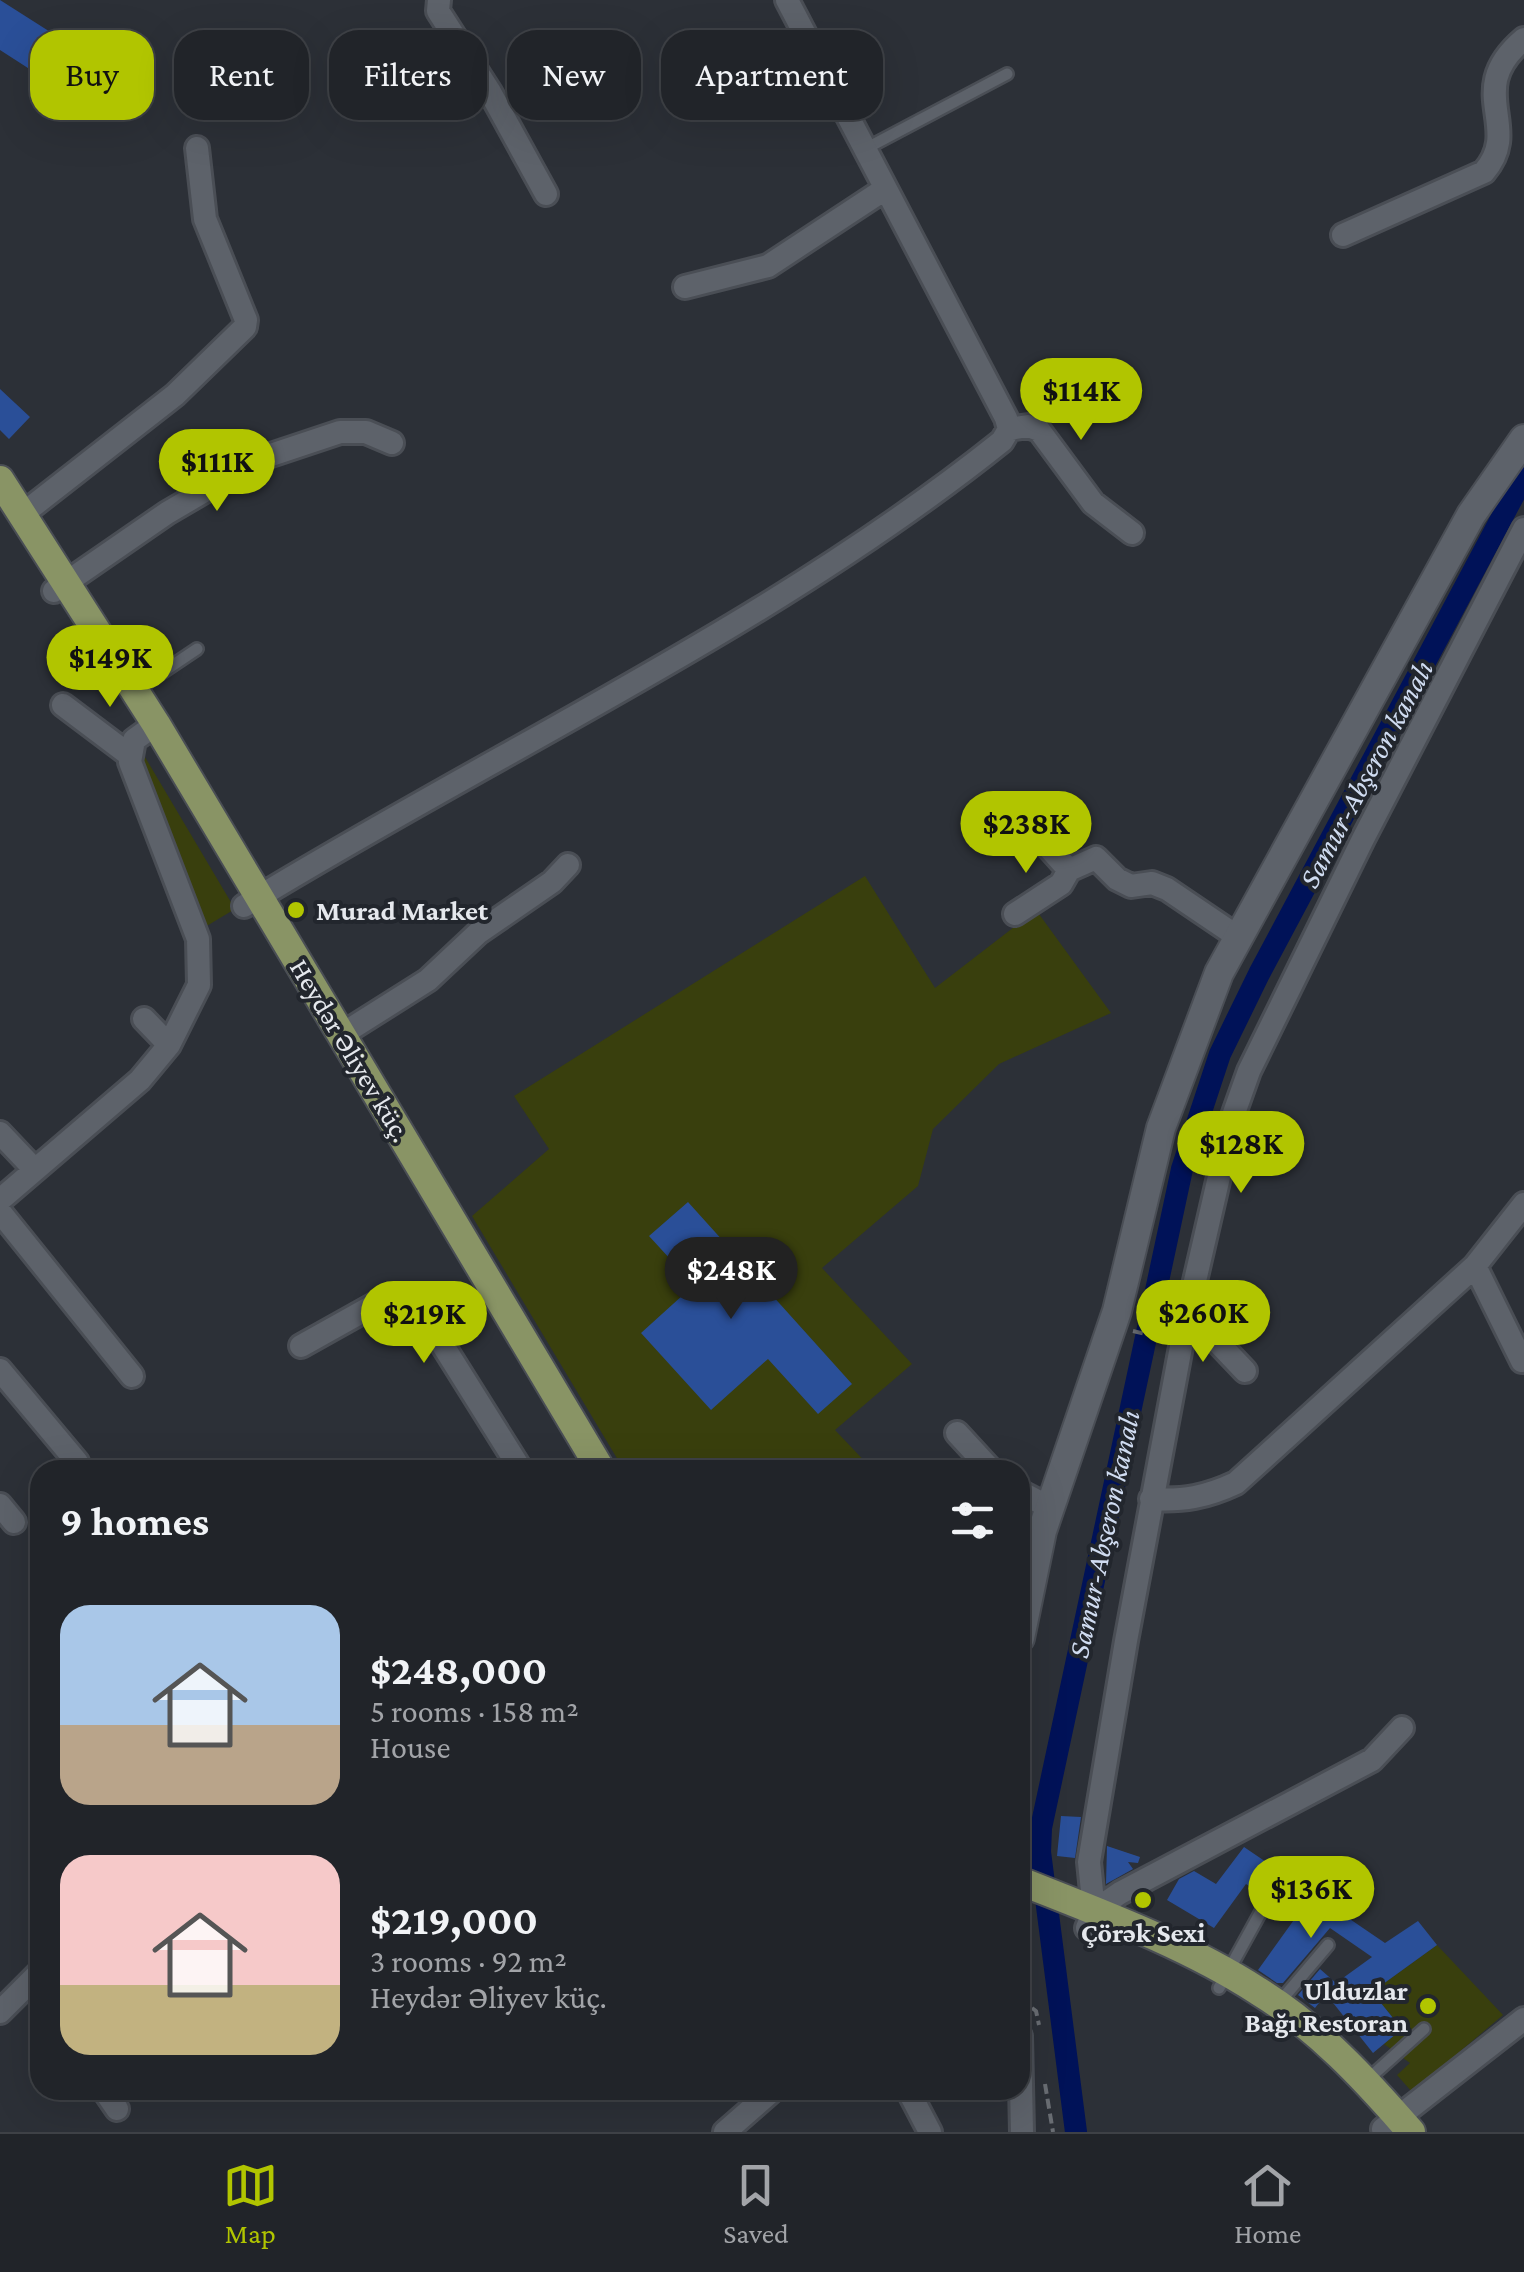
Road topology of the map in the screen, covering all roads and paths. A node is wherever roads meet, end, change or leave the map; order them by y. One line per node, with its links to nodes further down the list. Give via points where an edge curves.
1 (439, 0): 8 (street, via 438,11)
2 (787, 0): 6 (street)
3 (1524, 39): 9 (street, via 1500,66 1512,138 1503,158)
4 (1007, 74): 6 (lane)
5 (197, 148): 15 (street, via 204,219 245,327 175,395)
6 (866, 149): 7 (street)
7 (885, 189): 10 (street, via 768,266); 11 (street)
8 (546, 194)
9 (1343, 235)
10 (685, 288)
11 (1008, 429): 17 (street, via 1039,430 1093,502); 26 (street, via 966,470 827,564)
12 (1524, 439): 28 (street, via 1471,514)
13 (392, 443): 18 (street, via 366,432 340,432 258,459)
14 (0, 480): 15 (main road, Heydər Əliyev küç.)
15 (12, 511): 18 (main road, Heydər Əliyev küç.)
16 (1524, 529): 38 (street, via 1249,1072)
17 (1132, 533)
18 (61, 587): 20 (main road, Heydər Əliyev küç.); 22 (main road, Heydər Əliyev küç.)
19 (196, 649): 20 (lane)
20 (136, 690): 22 (main road, Heydər Əliyev küç.)
21 (64, 705): 22 (street)
22 (142, 737): 26 (main road, Heydər Əliyev küç.); 31 (street, via 198,939 199,985)
23 (1022, 818): 25 (street)
24 (568, 866): 30 (street, via 428,980)
25 (1069, 870): 27 (street, via 1061,884); 28 (street, via 1096,858 1118,879 1167,889)
26 (252, 902): 30 (main road, Heydər Əliyev küç.); 49 (main road, Heydər Əliyev küç.)
27 (1016, 914)
28 (1238, 936): 54 (street, via 1161,1128 1117,1310)
29 (144, 1019): 31 (street)
30 (341, 1035): 50 (main road, Heydər Əliyev küç.)
31 (169, 1045): 33 (street, via 140,1080)
32 (0, 1134): 33 (street)
33 (35, 1170): 34 (street)
34 (0, 1200)
35 (1524, 1204): 37 (street)
36 (0, 1212): 45 (street)
37 (1475, 1266): 42 (street); 53 (street, via 1236,1482 1196,1499)
38 (1186, 1320): 44 (street, via 1207,1331); 53 (street)
39 (1131, 1331): 40 (path)
40 (1166, 1338)
41 (301, 1346): 48 (street, via 385,1298 420,1314)
42 (1522, 1361)
43 (0, 1370): 47 (street)
44 (1245, 1371)
45 (132, 1376)
46 (957, 1434): 51 (street)
47 (75, 1460)
48 (515, 1460)
49 (573, 1460)
50 (596, 1460)
51 (982, 1460)
52 (1030, 1497): 54 (street)
53 (1151, 1499): 60 (street, via 1091,1843)
54 (1049, 1506): 55 (street)
55 (1030, 1592)
56 (1402, 1728): 60 (street, via 1372,1760 1180,1858)
57 (1030, 1887): 60 (main road)
58 (1030, 1903): 60 (main road)
59 (1263, 1908): 62 (lane)
60 (1086, 1918): 62 (main road)
61 (1328, 1945): 64 (lane)
62 (1223, 1980): 64 (main road); 72 (main road)
63 (30, 1988): 65 (street)
64 (1278, 2004): 68 (main road)
65 (0, 2012)
66 (1524, 2019): 72 (street)
67 (1424, 2029): 68 (lane)
68 (1365, 2082): 72 (main road)
69 (762, 2100): 73 (street)
70 (913, 2100): 74 (street)
71 (1021, 2100): 75 (street)
72 (1394, 2127)
73 (725, 2132)
74 (930, 2132)
75 (1022, 2132)

